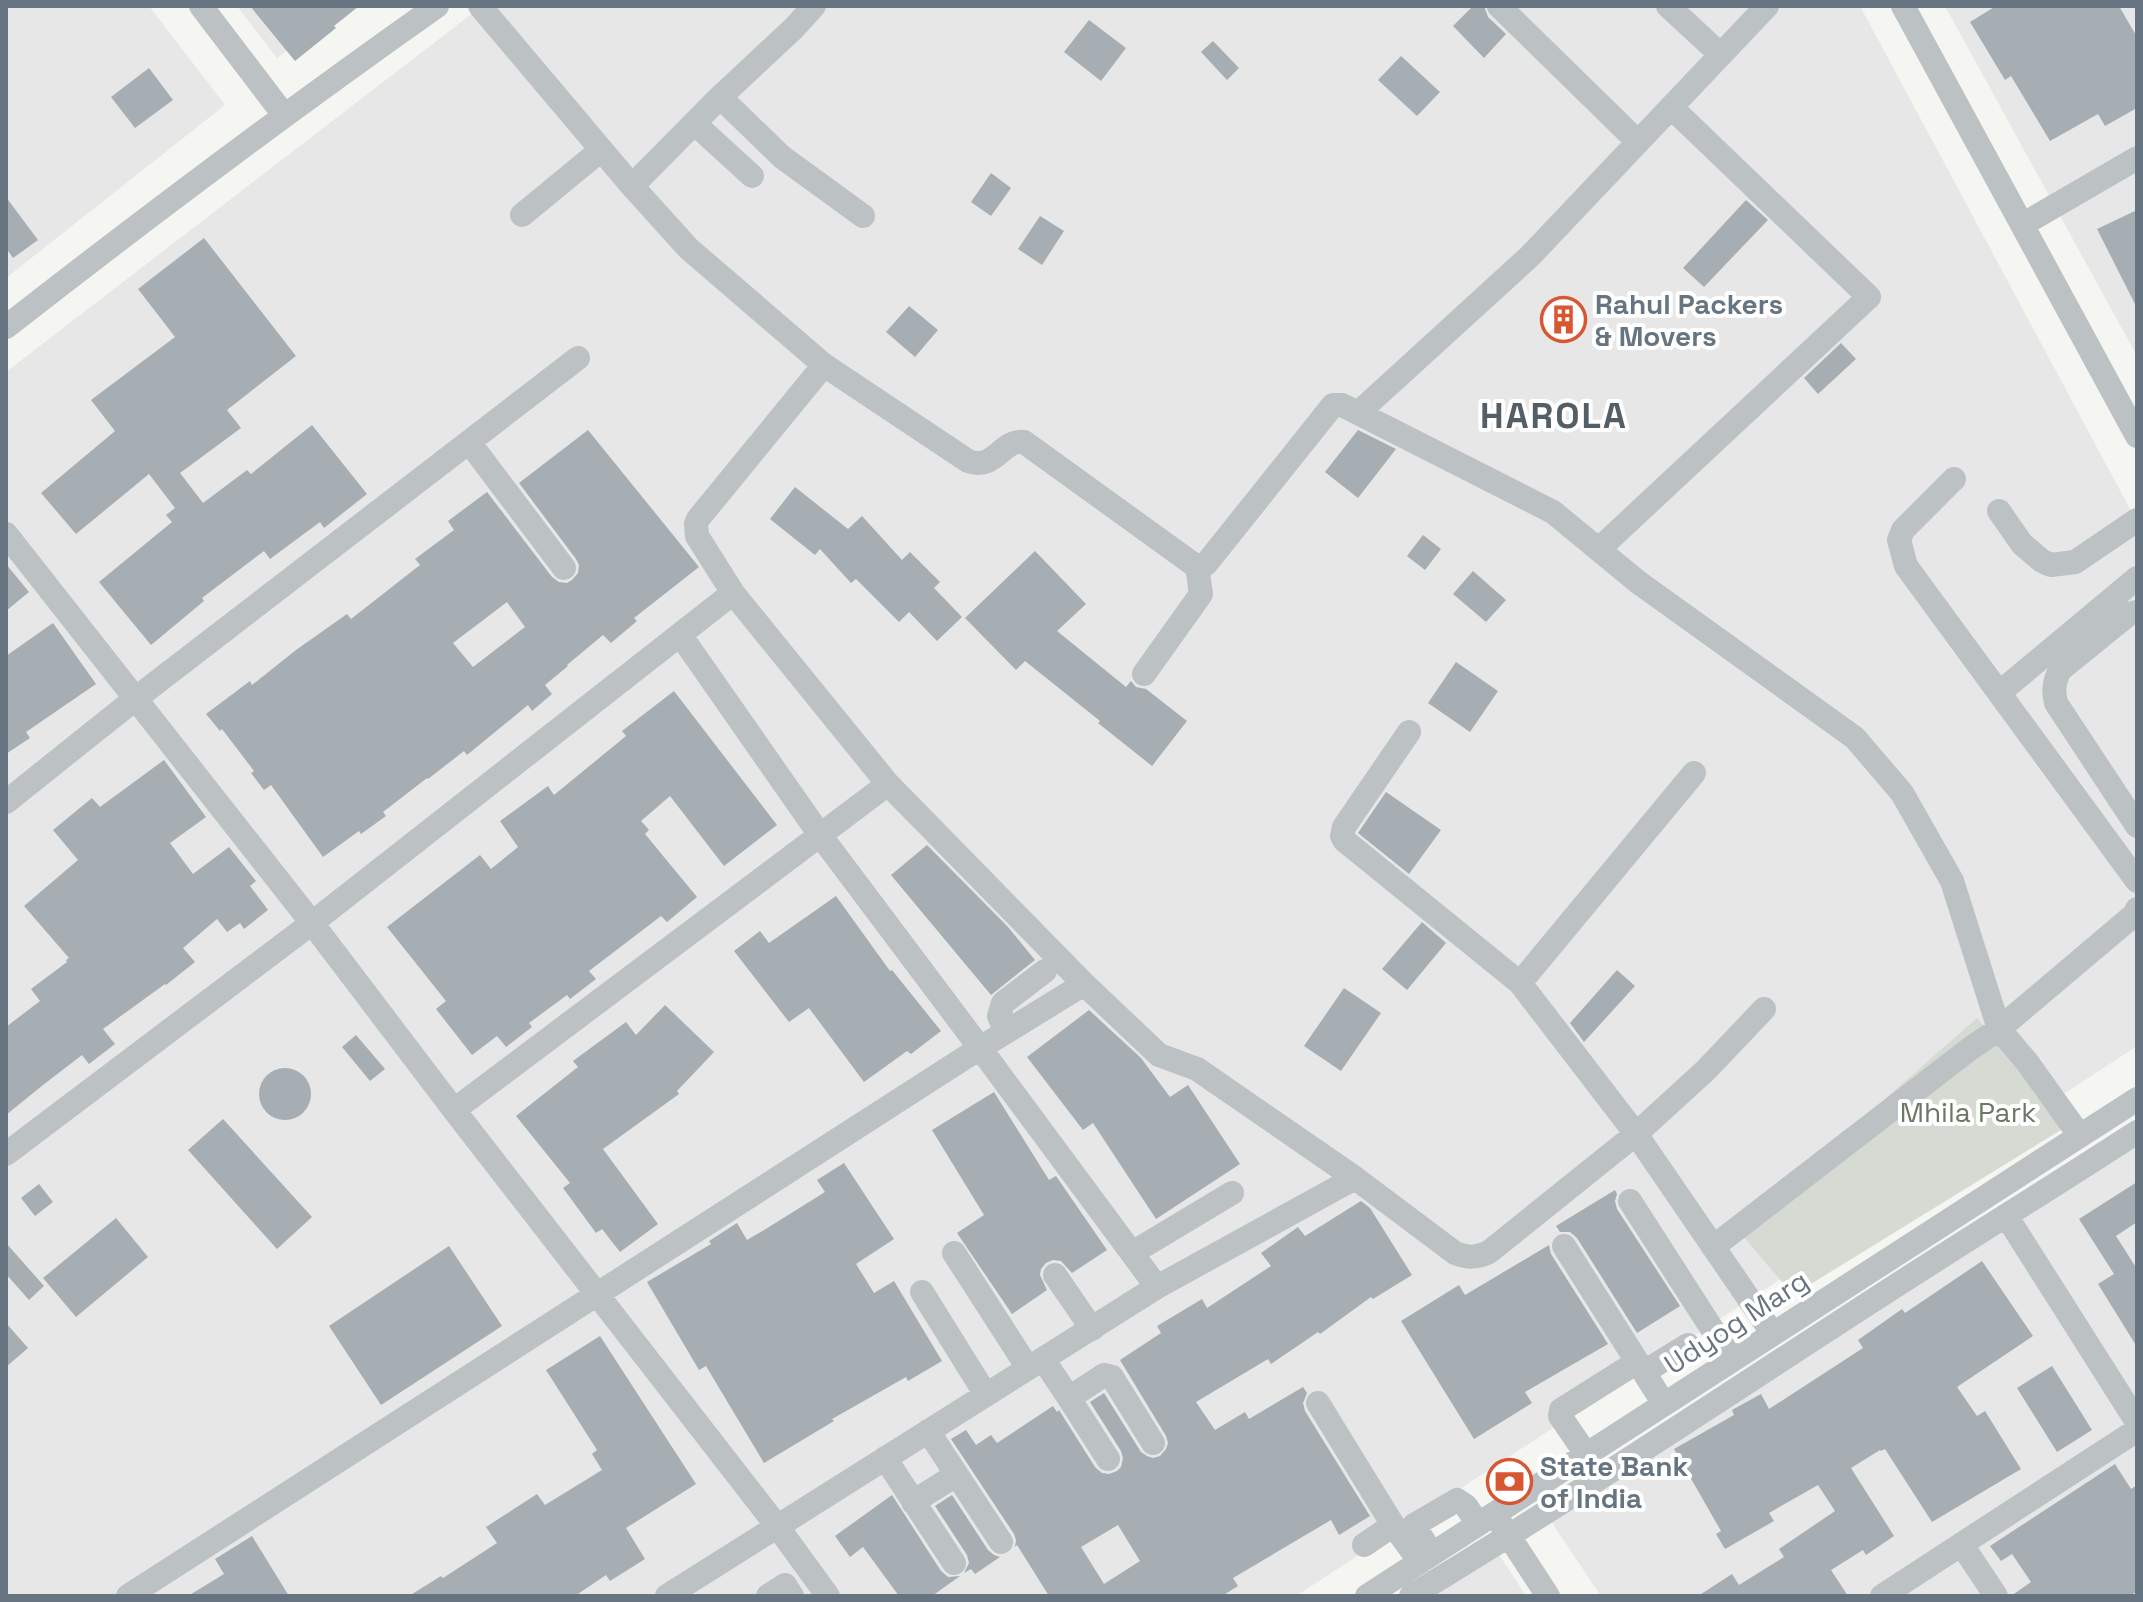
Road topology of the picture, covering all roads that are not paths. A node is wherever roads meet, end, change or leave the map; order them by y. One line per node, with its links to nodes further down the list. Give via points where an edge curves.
1 (201, 6): 12 (street)
2 (437, 6): 12 (street)
3 (480, 6): 15 (street)
4 (814, 6): 10 (street)
5 (1499, 6): 14 (street)
6 (1668, 6): 9 (street)
7 (1767, 6): 9 (street)
8 (1911, 9): 21 (street)
9 (1721, 55): 11 (street)
10 (720, 97): 13 (street); 20 (street, via 782,157)
11 (1672, 108): 14 (street); 32 (street, via 1869,297)
12 (284, 115): 22 (street)
13 (694, 123): 17 (street); 18 (street)
14 (1638, 142): 25 (street, via 1530,256)
15 (601, 150): 18 (street); 19 (street)
16 (2134, 165): 21 (street)
17 (752, 176)
18 (632, 186): 24 (street, via 689,249)
19 (522, 215)
20 (863, 216)
21 (2022, 225): 26 (street)
22 (6, 327)
23 (578, 358): 27 (street)
24 (824, 365): 33 (street, via 973,464 988,462 1016,441 1024,442); 36 (street, via 696,524 697,536)
25 (1358, 413): 32 (street, via 1553,512); 33 (street, via 1333,405 1206,564)
26 (2137, 434)
27 (469, 442): 34 (street); 41 (street)
28 (1954, 479): 40 (street, via 1903,530 1901,551 1906,566)
29 (1999, 511): 30 (street, via 2022,544 2051,565 2075,562)
30 (2137, 520)
31 (6, 534): 41 (street)
32 (1599, 549): 55 (street, via 1855,738 1878,764 1902,793 1952,881)
33 (1197, 566): 39 (street, via 1201,594)
34 (564, 568)
35 (2137, 578): 40 (street)
36 (733, 593): 38 (street); 44 (street)
37 (2137, 612): 46 (street, via 2060,670 2053,690 2056,703)
38 (681, 636): 47 (street); 50 (street)
39 (1144, 674)
40 (1999, 693): 48 (street)
41 (135, 699): 45 (street); 50 (street)
42 (1409, 732): 52 (street, via 1342,836)
43 (1694, 773): 52 (street)
44 (888, 784): 47 (street); 53 (street)
45 (6, 802)
46 (2137, 826)
47 (820, 835): 57 (street); 59 (street)
48 (2137, 881)
49 (2137, 909): 55 (street)
50 (312, 923): 59 (street); 63 (street)
51 (1045, 971): 56 (street, via 1003,1003 999,1021)
52 (1520, 983): 61 (street)
53 (1084, 984): 56 (street); 64 (street, via 1159,1055 1197,1069)
54 (1764, 1009): 61 (street)
55 (1999, 1029): 62 (street); 70 (street)
56 (1006, 1032): 57 (street)
57 (980, 1048): 72 (street); 77 (street)
58 (2137, 1099): 62 (street, Udyog Marg)
59 (454, 1110): 77 (street)
60 (2137, 1132): 67 (street, Udyog Marg)
61 (1636, 1134): 64 (street, via 1478,1257 1455,1253); 70 (street)
62 (2080, 1136): 79 (street, Udyog Marg)
63 (6, 1154)
64 (1355, 1178): 75 (street)
65 (1232, 1193): 72 (street)
66 (1630, 1201): 80 (street)
67 (2007, 1217): 88 (street); 101 (street, Udyog Marg)
68 (1108, 1241): 75 (street)
69 (1564, 1246): 82 (street)
70 (1713, 1247): 79 (street)
71 (954, 1253): 81 (street)
72 (1132, 1253): 75 (street)
73 (982, 1275): 81 (street)
74 (1055, 1275): 78 (street)
75 (1152, 1290): 78 (street)
76 (922, 1292): 84 (street)
77 (598, 1295): 100 (street); 108 (street)
78 (1092, 1329): 81 (street)
79 (1773, 1334): 80 (street, Udyog Marg)
80 (1732, 1360): 83 (street, Udyog Marg)
81 (1036, 1363): 84 (street); 85 (street)
82 (1631, 1368): 83 (street, via 1682,1348); 87 (street); 92 (street, via 1561,1410)
83 (1698, 1383): 87 (street, Udyog Marg)
84 (986, 1395): 90 (street)
85 (1069, 1398): 91 (street, via 1104,1375 1112,1377); 94 (street)
86 (1318, 1403): 99 (street)
87 (1659, 1407): 92 (street, Udyog Marg)
88 (2137, 1422)
89 (2137, 1430): 104 (street)
90 (928, 1431): 93 (street); 96 (street)
91 (1153, 1443)
92 (1586, 1454): 98 (street, Udyog Marg)
93 (885, 1458): 97 (street); 100 (street)
94 (1108, 1459)
95 (1380, 1474): 99 (street)
96 (956, 1475): 97 (street); 102 (street)
97 (913, 1502): 106 (street)
98 (1486, 1519): 99 (street, via 1457,1500); 101 (street); 105 (street, Udyog Marg)
99 (1403, 1525): 103 (street); 105 (street)
100 (777, 1526): 107 (street); 111 (street)
101 (1509, 1537): 113 (street, Udyog Marg); 114 (street)
102 (1001, 1542)
103 (1364, 1545)
104 (1962, 1545): 115 (street); 116 (street)
105 (1426, 1558): 112 (street, Udyog Marg)
106 (954, 1563)
107 (682, 1592)
108 (128, 1596)
109 (768, 1596): 110 (street, via 785,1585)
110 (792, 1596)
111 (828, 1596)
112 (1367, 1596)
113 (1411, 1596)
114 (1548, 1596)
115 (1882, 1596)
116 (1996, 1596)

